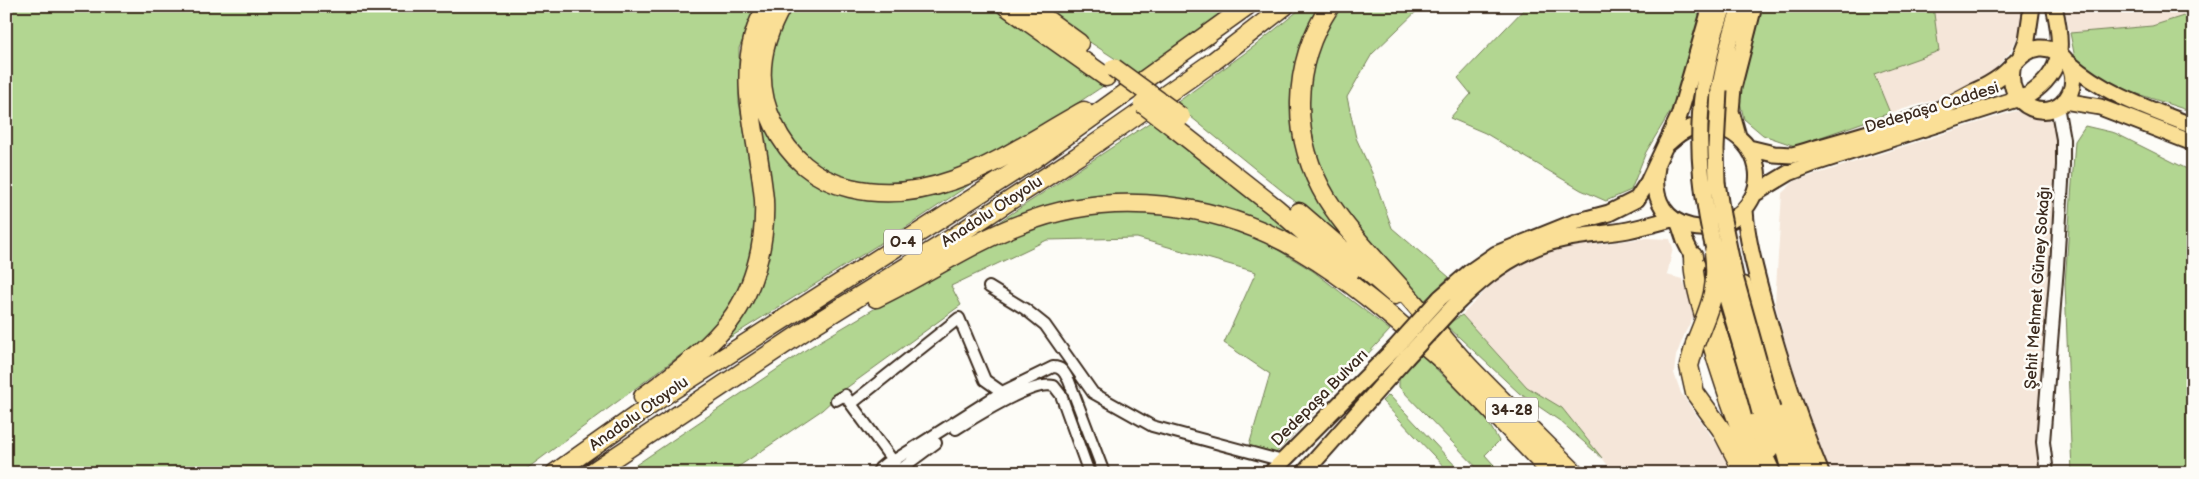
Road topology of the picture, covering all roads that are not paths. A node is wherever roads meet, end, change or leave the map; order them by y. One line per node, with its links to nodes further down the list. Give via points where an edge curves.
1 (768, 6): 46 (highway, via 749,58 750,105 764,200 761,247 751,282 725,328 698,353 590,434)
2 (782, 6): 16 (highway, via 769,33 761,67 769,114 781,140 802,165 828,181 858,190 897,193 952,182 1033,142)
3 (1006, 6): 17 (highway)
4 (1028, 6): 17 (highway)
5 (1247, 6): 16 (highway, Anadolu Otoyolu / O-4)
6 (1285, 6): 34 (highway, Anadolu Otoyolu / O-4, via 1214,61 1078,156)
7 (1330, 6): 35 (highway, via 1306,54 1299,94 1301,131 1311,168 1328,199 1359,241)
8 (1711, 6): 23 (main road, via 1685,98)
9 (1724, 6): 30 (main road, bridge, via 1703,89 1698,145 1704,207)
10 (1740, 6): 29 (main road, bridge, via 1719,90 1716,130 1717,182)
11 (1754, 6): 21 (main road, via 1733,88 1731,111)
12 (2032, 6): 15 (main road, via 2026,40)
13 (2054, 6): 14 (main road, Dedepaşa Caddesi)
14 (2064, 59): 15 (main road, via 2052,50 2042,48 2032,50); 18 (main road, Dedepaşa Caddesi, via 2039,89); 19 (main road, via 2073,75 2072,84); 20 (main road, via 2080,74 2119,96)
15 (2017, 60): 18 (main road, via 2010,78); 24 (main road, Dedepaşa Caddesi, via 1989,84 1932,112 1793,155)
16 (1157, 72): 47 (highway, Anadolu Otoyolu / O-4, via 1034,159 665,395)
17 (1110, 73): 35 (highway, bridge, via 1177,122)
18 (2018, 100): 19 (main road, via 2040,110); 26 (main road, Dedepaşa Caddesi, via 1816,163 1790,173)
19 (2060, 104): 22 (main road, via 2100,107); 62 (street, Şehit Mehmet Güney Sokağı, via 2063,165 2043,442)
20 (2193, 126)
21 (1738, 136): 23 (main road, via 1724,128 1708,125 1692,127); 24 (main road)
22 (2193, 143)
23 (1666, 144): 25 (main road)
24 (1749, 148): 26 (main road, via 1757,178)
25 (1659, 158): 28 (main road, via 1658,196 1664,212); 33 (main road, via 1642,191 1625,207 1575,222 1496,254 1470,272)
26 (1754, 194): 27 (main road)
27 (1745, 210): 28 (main road, via 1720,225 1696,227); 61 (main road, via 1747,237 1774,338 1800,423)
28 (1676, 221): 31 (main road); 33 (main road, via 1562,239 1532,249)
29 (1728, 242): 42 (highway, bridge, via 1765,347)
30 (1714, 252): 42 (main road, bridge, via 1745,355); 56 (highway, bridge, via 1714,296 1689,366 1695,393 1720,429)
31 (1693, 256): 57 (highway, via 1693,274 1712,344); 58 (main road, via 1702,274 1742,405)
32 (988, 287): 43 (street, via 1045,325 1093,393 1152,426)
33 (1445, 303): 43 (main road, Dedepaşa Bulvarı, bridge, via 1394,349); 53 (main road, bridge, via 1406,358)
34 (818, 322): 35 (highway, via 878,298 979,242 1022,223 1070,210 1148,205 1217,215 1261,230 1319,262); 48 (highway, Anadolu Otoyolu / O-4)
35 (1447, 352): 54 (highway, 34-28); 55 (highway, 34-28, via 1470,367)
36 (1046, 372): 37 (street, via 1057,367); 38 (street, via 1045,378); 39 (street)
37 (1065, 373): 38 (street, via 1062,383); 51 (street)
38 (1051, 386): 45 (street, via 1017,395 984,412 943,438); 50 (street, via 1061,395)
39 (1002, 392): 41 (street, via 985,380 959,318); 44 (street)
40 (836, 400): 41 (street, via 845,395)
41 (851, 404): 44 (street)
42 (1772, 410): 58 (main road); 59 (main road); 60 (highway)
43 (1283, 461): 52 (main road, Dedepaşa Bulvarı)
44 (892, 462): 45 (street); 49 (street, via 883,465)
45 (901, 471)
46 (545, 473)
47 (555, 473)
48 (591, 473)
49 (877, 473)
50 (1089, 473)
51 (1104, 473)
52 (1271, 473)
53 (1304, 473)
54 (1552, 473)
55 (1575, 473)
56 (1744, 473)
57 (1758, 473)
58 (1774, 473)
59 (1790, 473)
60 (1805, 473)
61 (1821, 473)
62 (2047, 473)

